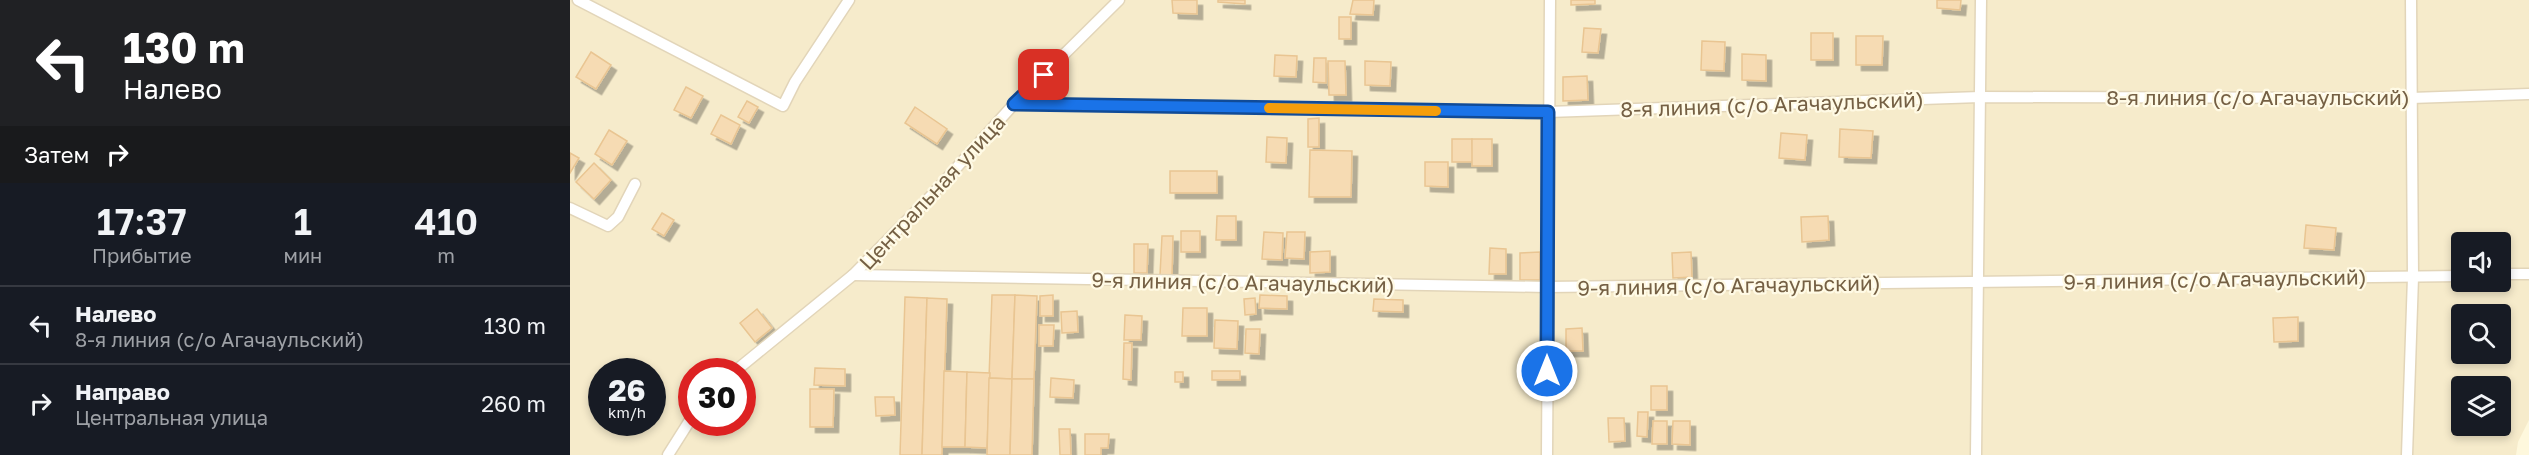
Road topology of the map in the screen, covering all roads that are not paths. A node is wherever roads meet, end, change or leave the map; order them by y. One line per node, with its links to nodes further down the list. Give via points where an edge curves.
1 (578, 0): 2 (street, via 783,106)
2 (849, 0)
3 (1119, 0): 10 (street, Центральная улица)
4 (1550, 0): 11 (street)
5 (1981, 0): 8 (street)
6 (2411, 0): 9 (street)
7 (2529, 94): 9 (street, 8-я линия (с/о Агачаульский))
8 (1980, 97): 9 (street, 8-я линия (с/о Агачаульский)); 11 (street, 8-я линия (с/о Агачаульский)); 19 (street)
9 (2411, 98): 18 (street)
10 (1014, 104): 11 (street, 8-я линия (с/о Агачаульский)); 16 (street, Центральная улица)
11 (1548, 112): 20 (street)
12 (635, 184): 13 (street, via 618,217 608,226)
13 (570, 208)
14 (2511, 274): 15 (street)
15 (2529, 274)
16 (853, 275): 20 (street, 9-я линия (с/о Агачаульский)); 21 (street, Центральная улица)
17 (2451, 276): 18 (street, 9-я линия (с/о Агачаульский))
18 (2413, 277): 19 (street, 9-я линия (с/о Агачаульский)); 26 (street)
19 (1978, 282): 20 (street, 9-я линия (с/о Агачаульский)); 25 (street)
20 (1547, 287): 24 (street)
21 (751, 358)
22 (680, 436): 23 (street)
23 (668, 455)
24 (1547, 455)
25 (1976, 455)
26 (2407, 455)

